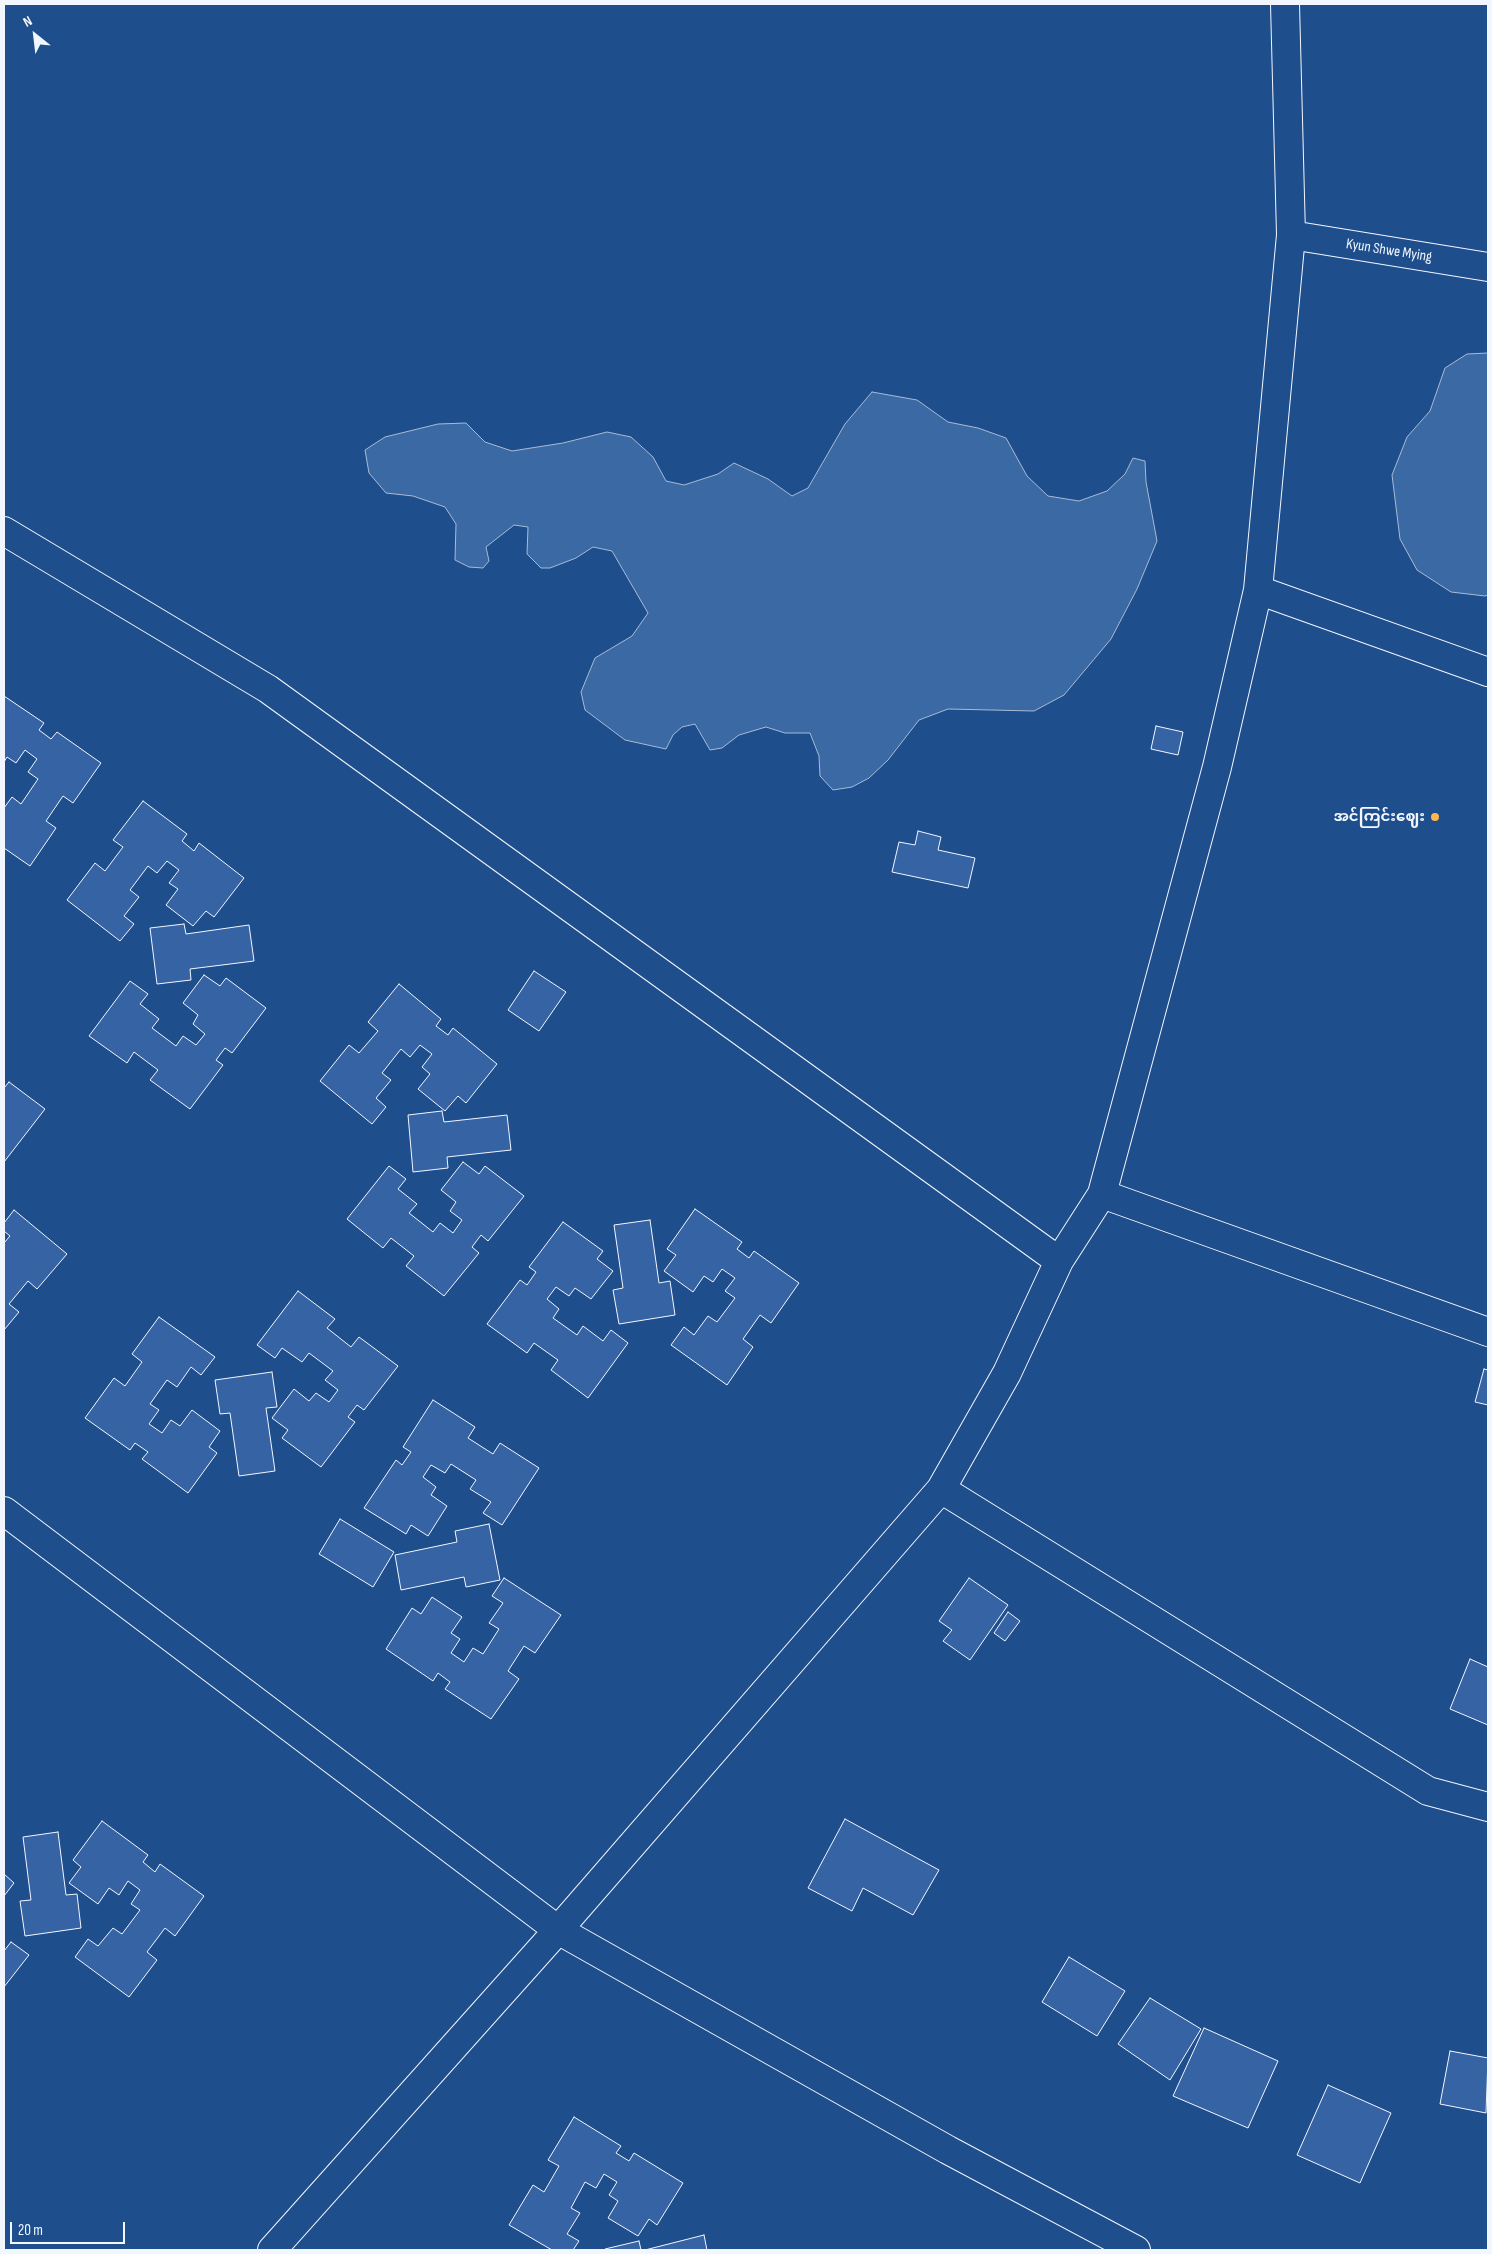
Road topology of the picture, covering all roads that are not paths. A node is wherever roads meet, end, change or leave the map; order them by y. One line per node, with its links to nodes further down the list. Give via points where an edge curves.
1 (1285, 4): 2 (street)
2 (1291, 235): 3 (street, Kyun Shwe Mying); 5 (street)
3 (1488, 267)
4 (4, 531): 8 (street, via 268,690)
5 (1258, 590): 6 (street); 7 (street, via 1217,767)
6 (1488, 672)
7 (1102, 1194): 8 (street); 9 (street)
8 (1059, 1261): 10 (street, via 1008,1373)
9 (1488, 1332)
10 (941, 1489): 12 (street, via 1428,1791); 13 (street)
11 (4, 1511): 13 (street)
12 (1488, 1807)
13 (558, 1930): 14 (street); 15 (street, via 948,2150)
14 (272, 2250)
15 (1136, 2250)

